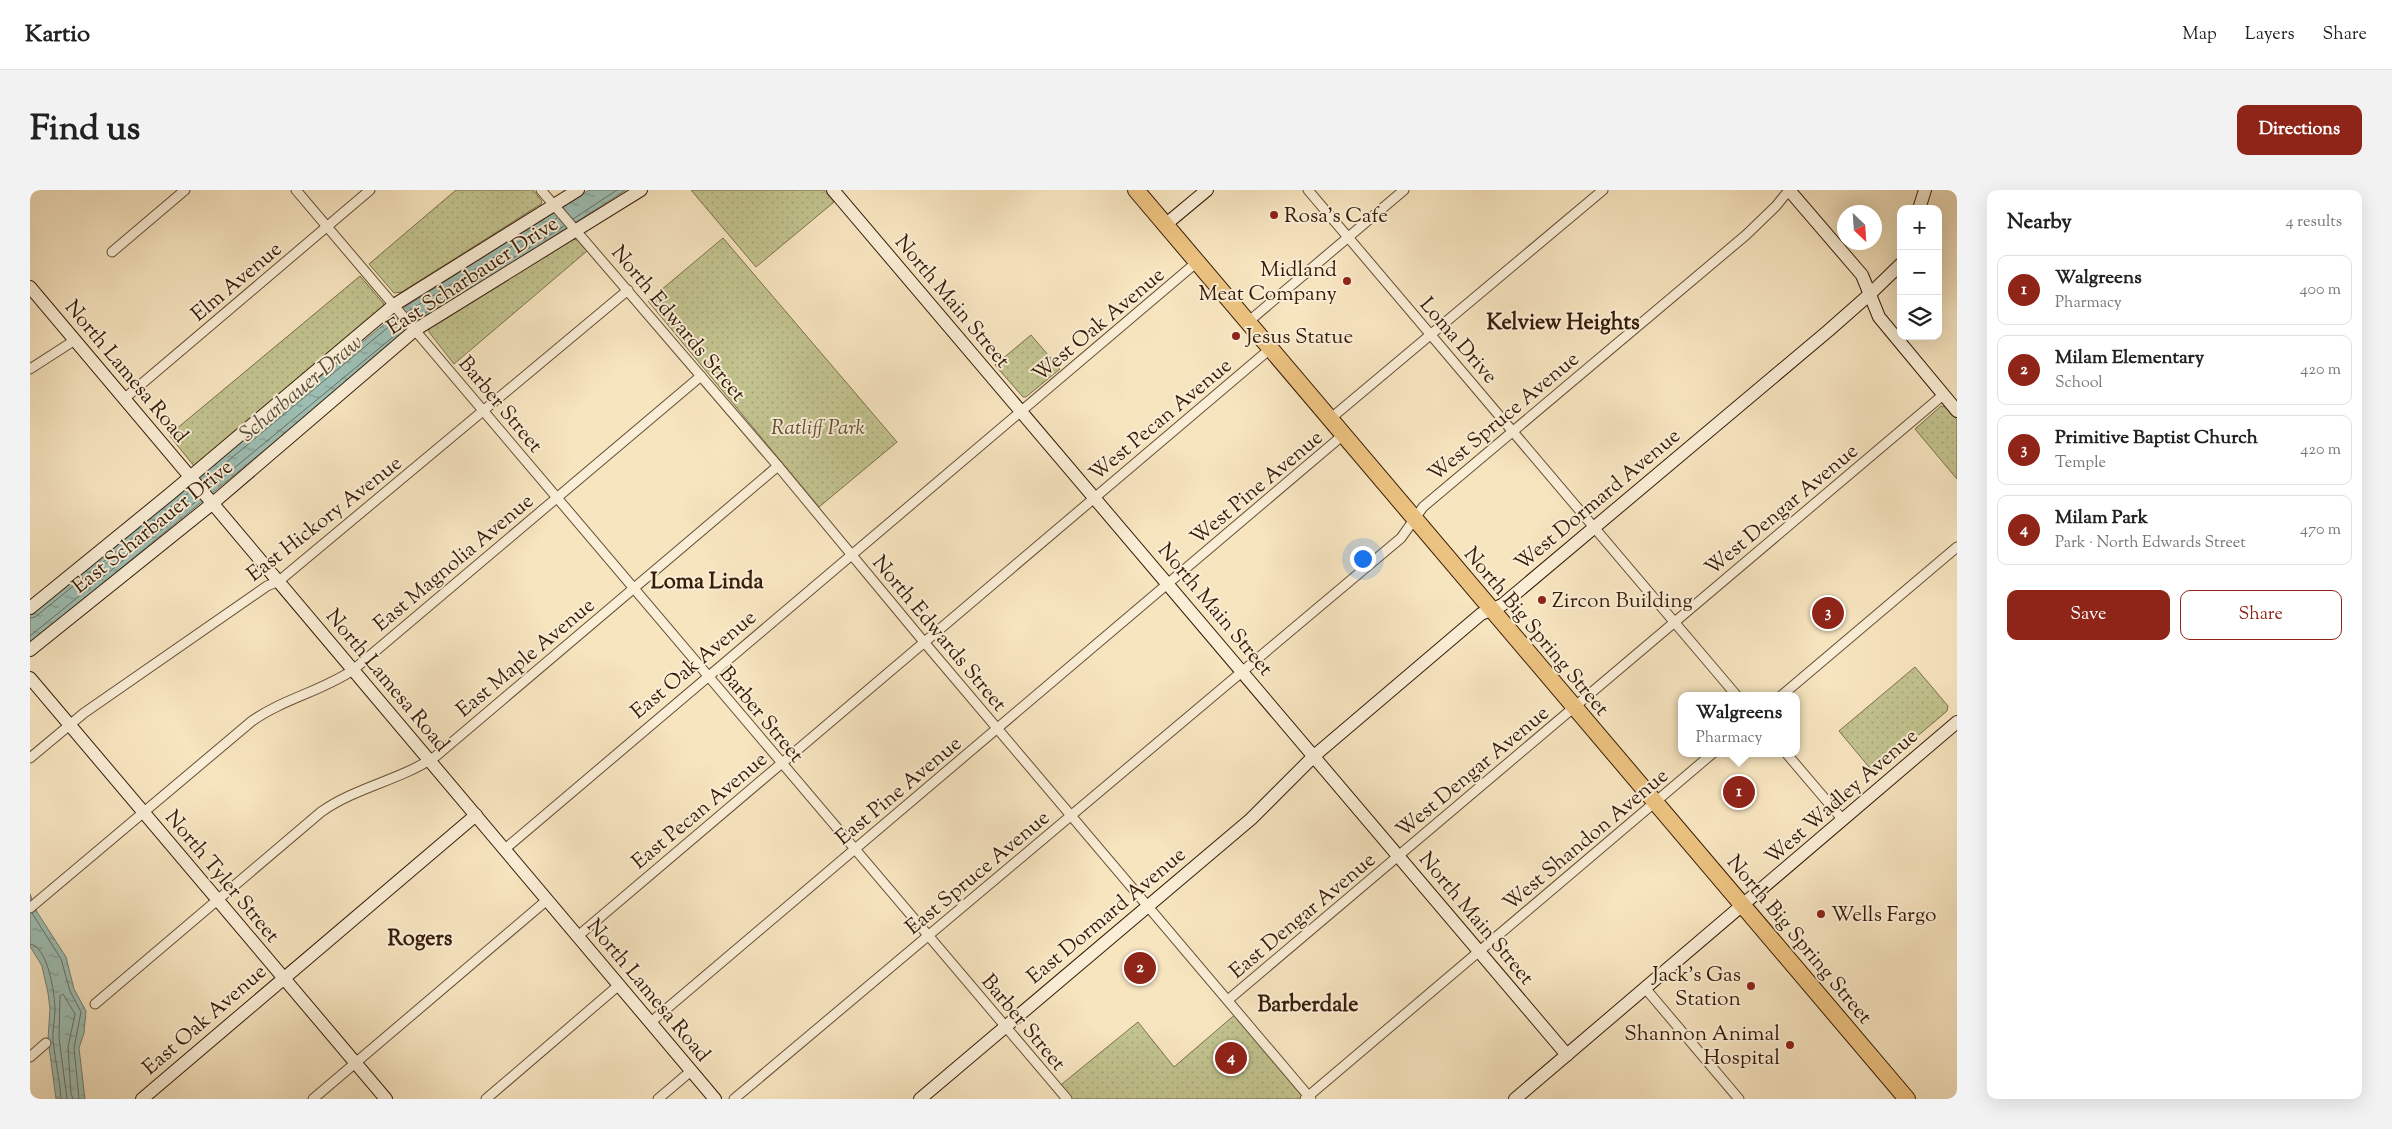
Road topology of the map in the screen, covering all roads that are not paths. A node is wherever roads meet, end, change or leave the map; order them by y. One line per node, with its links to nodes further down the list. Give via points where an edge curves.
1 (185, 190): 21 (street)
2 (296, 190): 18 (street, Barber Street)
3 (370, 190): 18 (street, Elm Avenue)
4 (541, 190): 15 (street, North Edwards Street)
5 (578, 190): 15 (street, East Scharbauer Drive)
6 (641, 190): 19 (street, East Scharbauer Drive)
7 (833, 190): 39 (street, North Main Street)
8 (1136, 190): 17 (highway, North Big Spring Street)
9 (1207, 190): 17 (street)
10 (1308, 190): 20 (street, Loma Drive)
11 (1404, 190): 20 (street)
12 (1603, 190): 30 (street, West Pine Avenue)
13 (1789, 190): 26 (street, via 1862,275); 41 (street, West Spruce Avenue, via 1746,235)
14 (1925, 190): 16 (street)
15 (554, 205): 19 (street, North Edwards Street); 27 (street, East Scharbauer Drive)
16 (1920, 205)
17 (1165, 225): 22 (highway, North Big Spring Street)
18 (327, 227): 27 (street, Barber Street); 35 (street, Elm Avenue)
19 (576, 231): 25 (street, North Edwards Street); 29 (street, East Scharbauer Drive)
20 (1348, 237): 28 (street); 30 (street, Loma Drive)
21 (112, 252)
22 (1197, 262): 28 (highway, North Big Spring Street); 39 (street, West Oak Avenue)
23 (1897, 268): 26 (street, West Dormard Avenue)
24 (30, 287): 31 (street, North Lamesa Road)
25 (628, 290): 34 (street, North Edwards Street); 37 (street, East Hickory Avenue)
26 (1870, 294): 36 (street, via 1879,317); 49 (street, West Dormard Avenue)
27 (394, 305): 29 (street, Barber Street); 44 (street, East Scharbauer Drive)
28 (1248, 322): 32 (highway, North Big Spring Street)
29 (415, 330): 37 (street, Barber Street); 47 (street, East Scharbauer Drive)
30 (1431, 334): 40 (street, West Pine Avenue); 41 (street, Loma Drive)
31 (75, 340): 33 (street); 35 (street, North Lamesa Road)
32 (1270, 349): 40 (highway, North Big Spring Street); 45 (street, West Pecan Avenue)
33 (30, 368)
34 (701, 376): 43 (street, North Edwards Street); 46 (street, East Magnolia Avenue)
35 (125, 398): 44 (street, North Lamesa Road)
36 (1939, 398): 38 (street); 57 (street, West Dengar Avenue)
37 (483, 411): 46 (street, Barber Street); 52 (street, East Hickory Avenue)
38 (1957, 411)
39 (1021, 412): 45 (street, North Main Street); 51 (street, East Oak Avenue)
40 (1330, 420): 42 (highway, North Big Spring Street)
41 (1513, 431): 48 (street, West Spruce Avenue, via 1423,507); 49 (street, Loma Drive)
42 (1344, 435): 48 (highway, North Big Spring Street); 53 (street, West Pine Avenue)
43 (778, 466): 51 (street, North Edwards Street); 54 (street, East Maple Avenue)
44 (191, 477): 47 (street, North Lamesa Road); 55 (street, East Scharbauer Drive)
45 (1095, 497): 53 (street, North Main Street); 58 (street, East Pecan Avenue)
46 (557, 498): 54 (street, Barber Street); 60 (street, East Magnolia Avenue)
47 (211, 501): 52 (street, North Lamesa Road); 59 (street, East Scharbauer Drive)
48 (1414, 519): 56 (highway, North Big Spring Street); 61 (street, West Spruce Avenue, via 1401,538)
49 (1594, 527): 56 (street, West Dormard Avenue); 57 (street, Loma Drive)
50 (1957, 547): 65 (street)
51 (851, 555): 58 (street, North Edwards Street); 62 (street, East Oak Avenue)
52 (279, 581): 60 (street, North Lamesa Road); 68 (street, East Hickory Avenue, via 267,586)
53 (1168, 584): 61 (street, North Main Street); 69 (street, East Pine Avenue)
54 (633, 588): 62 (street, Barber Street); 74 (street, East Maple Avenue)
55 (31, 606)
56 (1492, 610): 66 (highway, North Big Spring Street); 70 (street, West Dormard Avenue, via 1481,614)
57 (1675, 622): 64 (street, Loma Drive); 66 (street, West Dengar Avenue)
58 (924, 642): 69 (street, North Edwards Street); 75 (street, East Pecan Avenue)
59 (30, 650)
60 (353, 670): 74 (street, North Lamesa Road); 77 (street, East Magnolia Avenue, via 257,718)
61 (1242, 670): 70 (street, North Main Street); 78 (street, East Spruce Avenue)
62 (708, 677): 75 (street, Barber Street); 81 (street, East Oak Avenue)
63 (30, 678): 68 (street, North Tyler Street)
64 (1734, 692)
65 (1786, 692)
66 (1574, 707): 76 (highway, North Big Spring Street); 83 (street, West Dengar Avenue)
67 (1957, 722): 80 (street, West Wadley Avenue)
68 (69, 725): 73 (street, East Hickory Avenue); 77 (street, North Tyler Street)
69 (997, 728): 78 (street, North Edwards Street); 82 (street, East Pine Avenue)
70 (1314, 756): 83 (street, North Main Street); 87 (street, East Dormard Avenue, via 1251,819)
71 (1708, 757): 76 (street, West Shandon Avenue)
72 (1789, 757): 80 (street)
73 (30, 758)
74 (430, 760): 79 (street, North Lamesa Road); 84 (street, East Maple Avenue, via 328,807)
75 (781, 763): 82 (street, Barber Street); 89 (street, East Pecan Avenue)
76 (1655, 802): 86 (highway, North Big Spring Street); 91 (street, West Shandon Avenue)
77 (143, 812): 84 (street, North Tyler Street); 88 (street, East Magnolia Avenue)
78 (1071, 815): 87 (street, North Edwards Street); 90 (street, East Spruce Avenue)
79 (476, 816): 81 (street, North Lamesa Road); 92 (street, East Oak Avenue)
80 (1843, 820): 86 (street, West Wadley Avenue)
81 (505, 849): 85 (street, North Lamesa Road)
82 (855, 850): 90 (street, Barber Street); 97 (street, East Pine Avenue)
83 (1399, 857): 91 (street, North Main Street); 95 (street, East Dengar Avenue)
84 (218, 900): 92 (street, North Tyler Street); 96 (street, East Maple Avenue)
85 (547, 900): 89 (street, North Lamesa Road); 102 (street)
86 (1744, 905): 94 (street, West Wadley Avenue); 116 (highway, North Big Spring Street)
87 (1148, 906): 95 (street, North Edwards Street); 98 (street, East Dormard Avenue)
88 (30, 908)
89 (578, 936): 93 (street, North Lamesa Road)
90 (928, 936): 98 (street, Barber Street); 111 (street, East Spruce Avenue)
91 (1480, 952): 100 (street, North Main Street); 104 (street, West Shandon Avenue)
92 (283, 978): 102 (street, North Tyler Street); 105 (street, East Oak Avenue)
93 (619, 985): 97 (street, North Lamesa Road); 108 (street)
94 (1645, 988): 100 (street, West Wadley Avenue); 115 (street)
95 (1228, 1000): 104 (street, North Edwards Street)
96 (95, 1004)
97 (651, 1022): 103 (street, North Lamesa Road)
98 (1005, 1026): 112 (street, East Dormard Avenue); 113 (street, Barber Street)
99 (46, 1043): 101 (street)
100 (1567, 1055): 114 (street, West Wadley Avenue)
101 (30, 1057)
102 (355, 1063): 106 (street); 107 (street, North Tyler Street)
103 (691, 1071): 109 (street); 110 (street, North Lamesa Road)
104 (1308, 1098)
105 (142, 1099)
106 (313, 1099)
107 (386, 1099)
108 (486, 1099)
109 (658, 1099)
110 (715, 1099)
111 (734, 1099)
112 (920, 1099)
113 (1067, 1099)
114 (1515, 1099)
115 (1740, 1099)
116 (1907, 1099)

